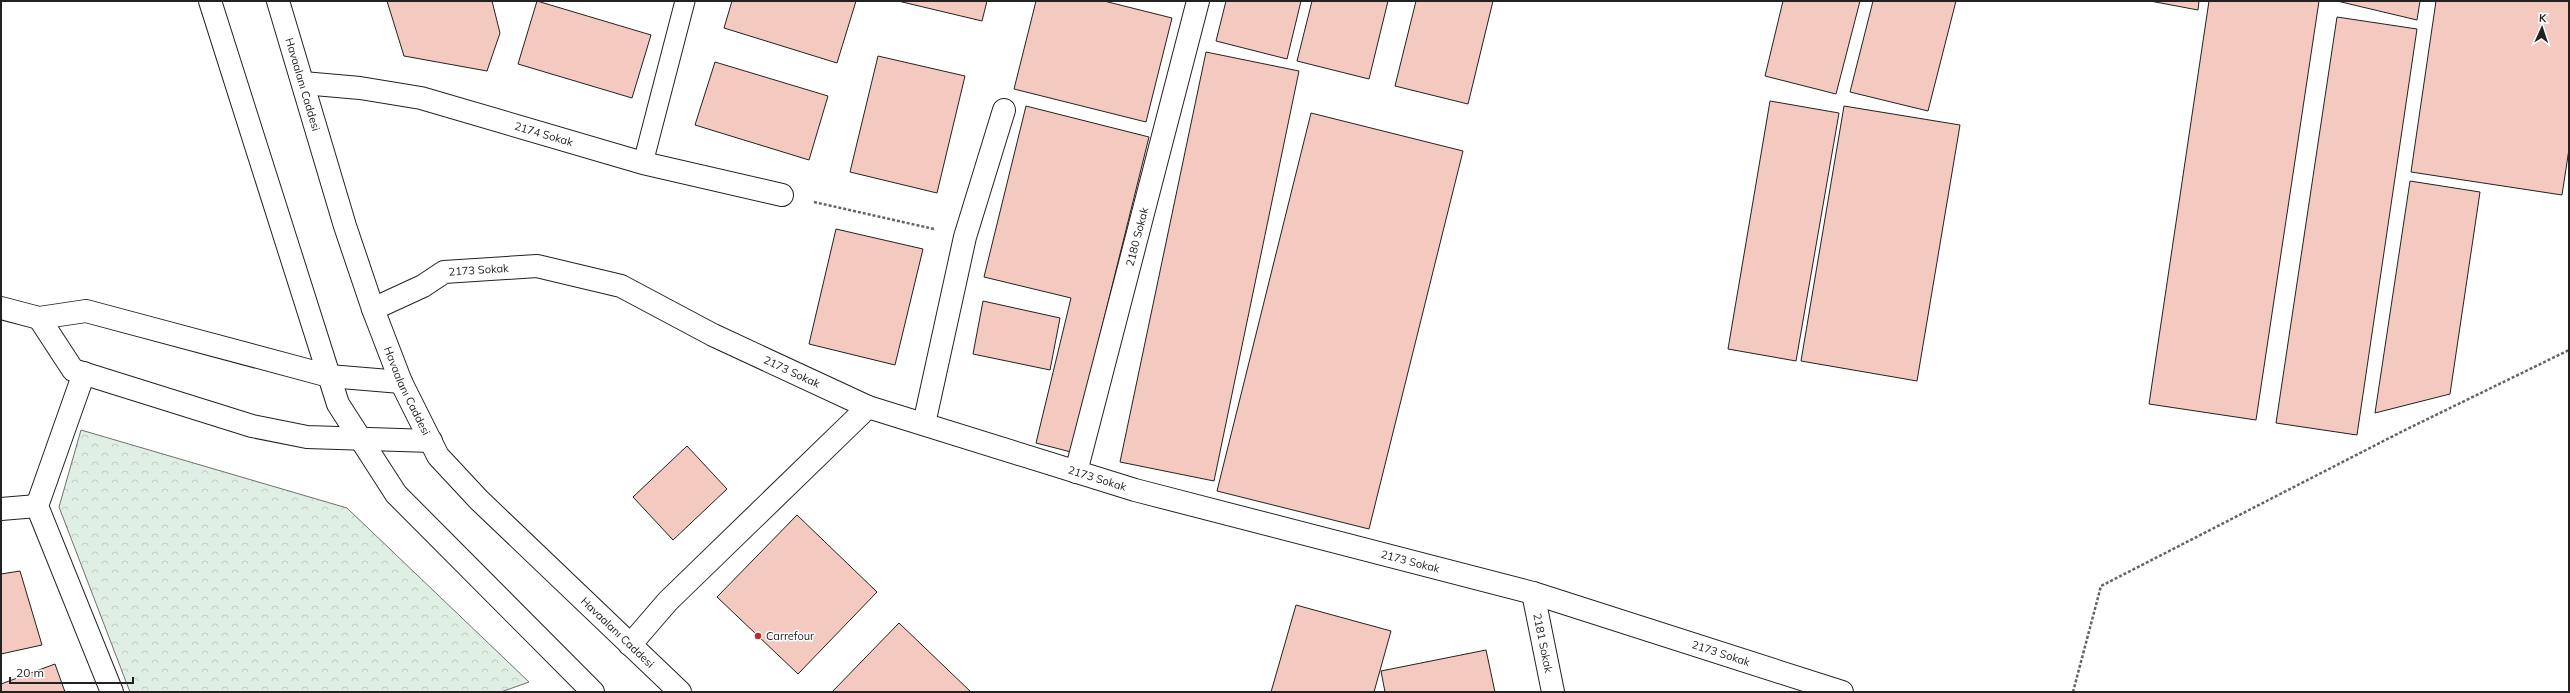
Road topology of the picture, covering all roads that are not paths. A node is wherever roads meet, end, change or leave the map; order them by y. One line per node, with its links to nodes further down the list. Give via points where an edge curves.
1 (210, 1): 13 (street)
2 (278, 1): 5 (street, Havaalanı Caddesi)
3 (685, 1): 7 (lane)
4 (1198, 1): 19 (street, 2180 Sokak)
5 (303, 83): 7 (street, 2174 Sokak, via 360,88 421,98); 10 (street, Havaalanı Caddesi, via 345,226)
6 (1004, 110): 16 (street, via 965,237)
7 (642, 163): 8 (street, 2174 Sokak)
8 (782, 195)
9 (1, 308): 11 (street)
10 (373, 309): 14 (street, Havaalanı Caddesi); 15 (street, 2173 Sokak, via 423,286 444,272 537,266 621,286 713,335)
11 (39, 318): 12 (street, via 73,370); 13 (street, via 86,311)
12 (84, 373): 17 (street, via 252,426 307,437); 20 (street)
13 (329, 376): 14 (street); 17 (street, via 338,404)
14 (401, 382): 18 (street, Havaalanı Caddesi)
15 (868, 407): 16 (street, 2173 Sokak); 23 (street, via 668,601)
16 (924, 424): 19 (street, 2173 Sokak)
17 (361, 440): 18 (street); 24 (street, via 396,494)
18 (431, 441): 23 (street, Havaalanı Caddesi, via 438,456 479,500)
19 (1076, 472): 22 (street, 2173 Sokak, via 1135,490)
20 (37, 506): 21 (street); 25 (street)
21 (1, 509)
22 (1534, 593): 27 (street, 2181 Sokak); 28 (street, 2173 Sokak)
23 (630, 645): 26 (street, Havaalanı Caddesi)
24 (586, 691)
25 (112, 692)
26 (680, 692)
27 (1553, 692)
28 (1842, 692)

